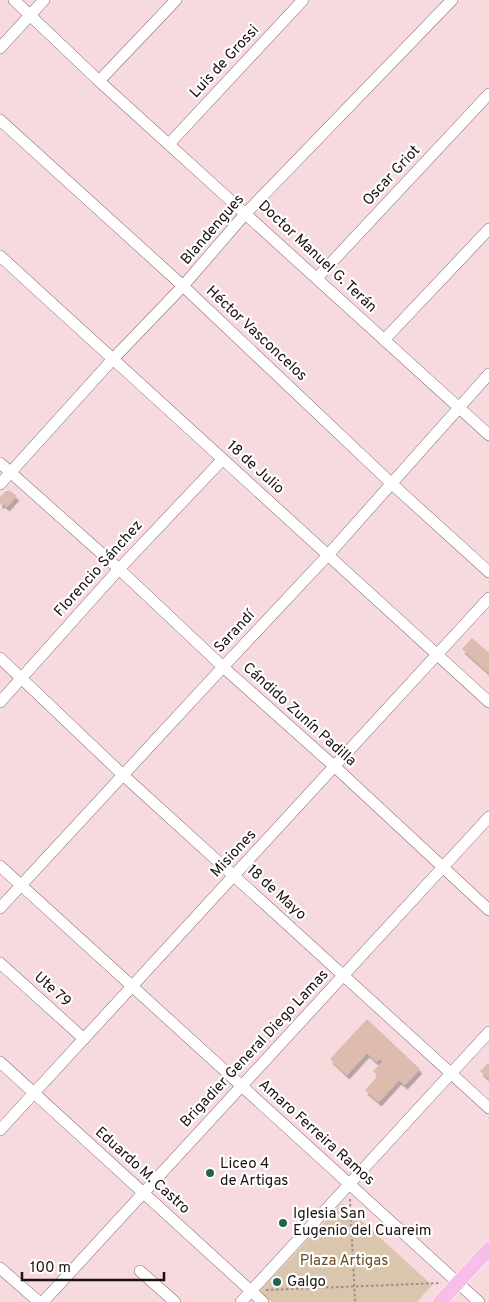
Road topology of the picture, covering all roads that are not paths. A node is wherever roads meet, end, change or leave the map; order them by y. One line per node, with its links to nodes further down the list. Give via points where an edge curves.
1 (14, 0): 6 (street, Doctor Manuel G. Terán)
2 (44, 0): 6 (street)
3 (176, 0): 8 (street)
4 (303, 0): 11 (street, Luis de Grossi)
5 (452, 0): 12 (street, Blandengues)
6 (30, 15): 7 (street); 8 (street, Doctor Manuel G. Terán)
7 (0, 48)
8 (99, 81): 11 (street, Doctor Manuel G. Terán)
9 (489, 94): 15 (street, Oscar Griot)
10 (0, 120): 16 (street, Héctor Vasconcelos)
11 (169, 144): 12 (street, Doctor Manuel G. Terán)
12 (246, 213): 15 (street, Doctor Manuel G. Terán); 16 (street, Blandengues)
13 (489, 229): 17 (street)
14 (0, 256): 18 (street, 18 de Julio)
15 (317, 278): 17 (street, Doctor Manuel G. Terán)
16 (183, 286): 18 (street, Blandengues); 26 (street, Héctor Vasconcelos)
17 (384, 340): 20 (street, Doctor Manuel G. Terán)
18 (113, 359): 22 (street, 18 de Julio); 24 (street, Blandengues)
19 (489, 374): 20 (street, Sarandí)
20 (459, 407): 21 (street, Doctor Manuel G. Terán); 26 (street, Sarandí)
21 (489, 435)
22 (223, 459): 27 (street, 18 de Julio); 28 (street, Florencio Sánchez)
23 (0, 463): 24 (street, Cándido Zunín Padilla)
24 (10, 472): 25 (street, Blandengues); 28 (street, Cándido Zunín Padilla)
25 (0, 484)
26 (392, 484): 27 (street, Sarandí); 29 (street, Héctor Vasconcelos)
27 (328, 555): 31 (street, 18 de Julio); 33 (street, Sarandí)
28 (119, 569): 33 (street, Cándido Zunín Padilla); 34 (street, Florencio Sánchez)
29 (489, 572)
30 (489, 598): 31 (street, Misiones)
31 (437, 654): 36 (street, 18 de Julio); 37 (street, Misiones)
32 (0, 658): 34 (street, 18 de Mayo)
33 (223, 667): 37 (street, Cándido Zunín Padilla); 38 (street, Sarandí)
34 (21, 678): 35 (street, Florencio Sánchez); 38 (street, 18 de Mayo)
35 (0, 702)
36 (489, 702)
37 (334, 766): 41 (street, Cándido Zunín Padilla); 42 (street, Misiones)
38 (123, 775): 42 (street, 18 de Mayo); 43 (street, Sarandí)
39 (489, 817): 41 (street, Brigadier General Diego Lamas)
40 (0, 866): 43 (street, Amaro Ferreira Ramos)
41 (443, 867): 45 (street, Cándido Zunín Padilla); 47 (street, Brigadier General Diego Lamas)
42 (234, 876): 47 (street, 18 de Mayo); 48 (street, Misiones)
43 (21, 885): 44 (street, Sarandí); 48 (street, Amaro Ferreira Ramos)
44 (0, 908)
45 (489, 910)
46 (0, 963): 50 (street, Ute 79)
47 (344, 975): 52 (street, 18 de Mayo); 53 (street, Brigadier General Diego Lamas)
48 (133, 986): 50 (street, Misiones); 53 (street, Amaro Ferreira Ramos)
49 (489, 1032): 52 (street)
50 (84, 1039): 54 (street, Misiones)
51 (0, 1062): 54 (street, Eduardo M. Castro)
52 (451, 1074): 55 (street, 18 de Mayo); 57 (street)
53 (242, 1086): 57 (street, Amaro Ferreira Ramos); 58 (street, Brigadier General Diego Lamas)
54 (34, 1093): 56 (street, Misiones); 58 (street, Eduardo M. Castro)
55 (489, 1108)
56 (0, 1130)
57 (350, 1184): 62 (street, Amaro Ferreira Ramos); 63 (street)
58 (143, 1193): 63 (street, Eduardo M. Castro); 65 (street, Brigadier General Diego Lamas)
59 (489, 1249): 62 (main road)
60 (0, 1268): 64 (street)
61 (140, 1271): 66 (street)
62 (458, 1283): 69 (main road); 70 (street, Amaro Ferreira Ramos)
63 (251, 1291): 67 (street); 68 (street, Eduardo M. Castro)
64 (39, 1302)
65 (43, 1302)
66 (175, 1302)
67 (241, 1302)
68 (263, 1302)
69 (440, 1302)
70 (479, 1302)

